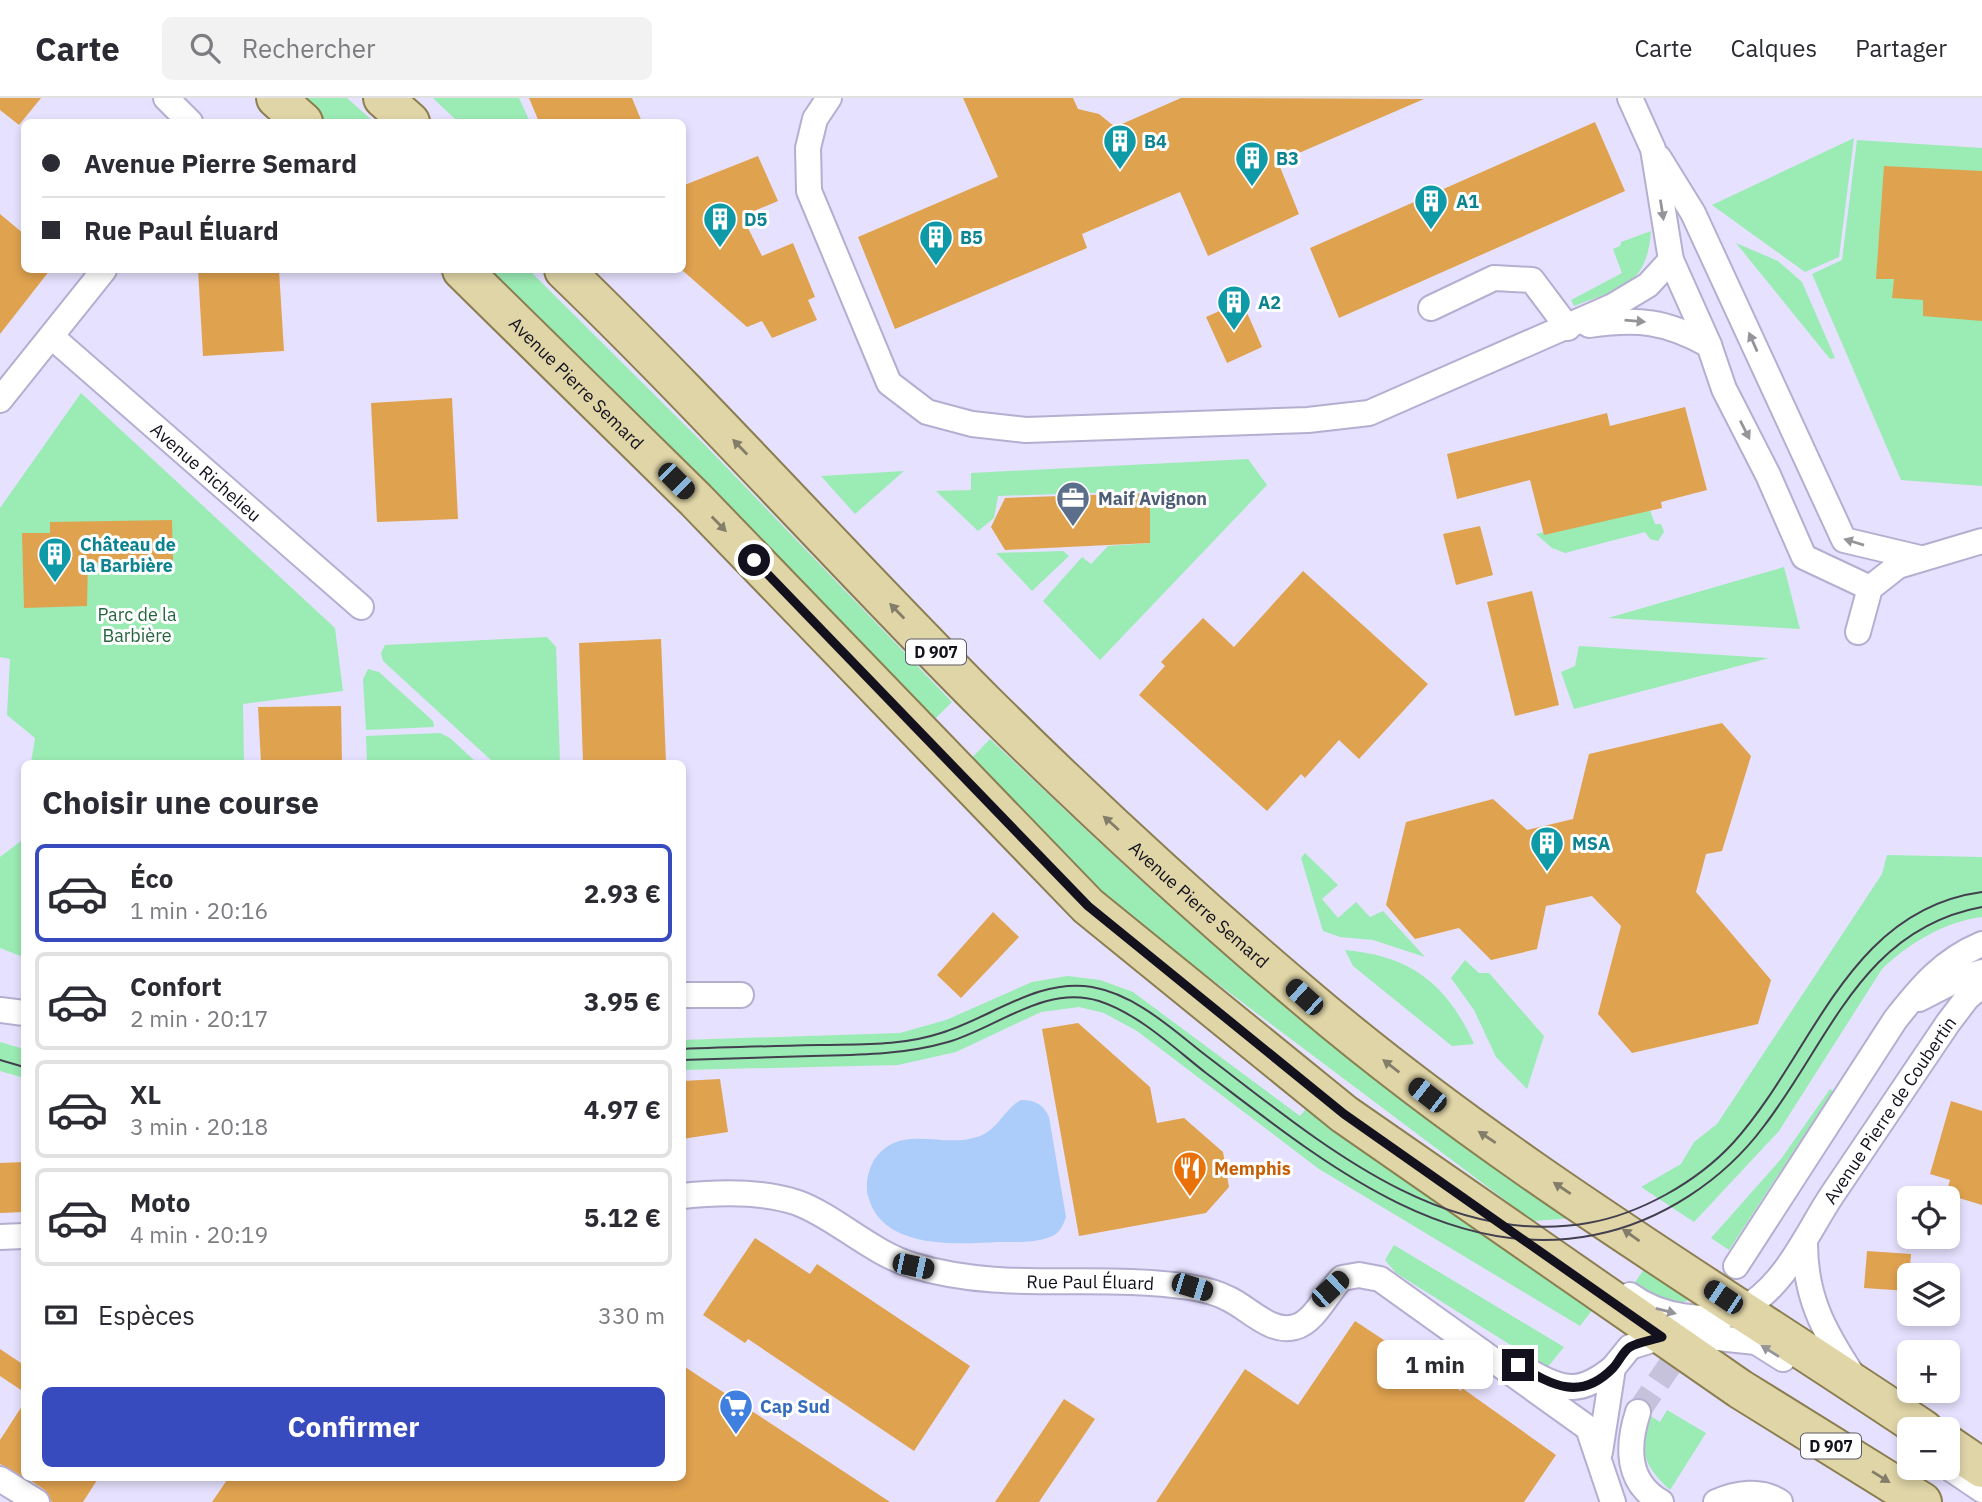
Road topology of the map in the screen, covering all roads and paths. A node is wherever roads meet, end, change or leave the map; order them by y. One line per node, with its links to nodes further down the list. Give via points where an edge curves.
1 (166, 98): 6 (street)
2 (276, 98): 7 (main road)
3 (383, 98): 8 (main road)
4 (829, 98): 15 (street, via 815,119 808,148 809,191 888,383 927,412 972,425 1026,430 1308,420 1369,413)
5 (1630, 98): 9 (street)
6 (187, 119)
7 (300, 119)
8 (407, 119)
9 (1653, 149): 10 (street, one-way to 10); 20 (street, one-way to 9, via 1844,540 1693,214)
10 (1671, 260): 15 (street, via 1648,285); 17 (street)
11 (102, 273): 16 (street)
12 (465, 273): 32 (main road, Avenue Pierre Semard / D 907, one-way to 32, via 696,500 1088,906 1344,1114)
13 (567, 273): 38 (main road, Avenue Pierre Semard / D 907, one-way to 13, via 1444,1108 1304,997 984,702)
14 (1431, 308): 15 (street, via 1494,278 1532,280)
15 (1568, 328): 17 (street, one-way to 17, via 1632,319 1679,328)
16 (52, 337): 18 (street); 22 (street, Avenue Richelieu)
17 (1709, 345): 21 (street, one-way to 21, via 1724,389 1804,557)
18 (0, 400)
19 (1982, 541): 20 (street)
20 (1920, 558): 21 (street, via 1898,566)
21 (1870, 588): 23 (street)
22 (361, 607)
23 (1858, 632)
24 (1982, 944): 31 (street, Avenue Pierre de Coubertin, via 1935,973)
25 (1982, 972): 31 (street, Avenue Pierre de Coubertin, via 1923,997)
26 (1982, 985): 36 (street, Avenue Pierre de Coubertin, via 1948,1023)
27 (686, 995): 28 (street)
28 (741, 995)
29 (0, 1010): 30 (street)
30 (21, 1013)
31 (1895, 1020): 37 (street, Avenue Pierre de Coubertin)
32 (1447, 1184): 38 (street, one-way to 38, via 1535,1228 1639,1302 1691,1317 1721,1317); 39 (main road, Avenue Pierre Semard / D 907)
33 (686, 1196): 40 (street, Rue Paul Éluard, via 756,1195 799,1203 913,1266 964,1276 1192,1287 1229,1299 1282,1329 1298,1327 1310,1318 1342,1278 1380,1279)
34 (21, 1236): 35 (street)
35 (0, 1237)
36 (1805, 1243): 38 (street, Avenue Pierre de Coubertin, via 1771,1287); 42 (street, via 1810,1298)
37 (1736, 1266)
38 (1742, 1309): 42 (main road, Avenue Pierre Semard / D 907)
39 (1662, 1337): 41 (street, Rue Paul Éluard, via 1630,1347); 45 (street, one-way to 39, via 1756,1342); 57 (main road, Avenue Pierre Semard / D 907, one-way to 57)
40 (1482, 1351): 41 (street, Rue Paul Éluard, via 1504,1357 1558,1387 1578,1388 1596,1382); 47 (street, via 1588,1428)
41 (1613, 1368): 47 (street)
42 (1861, 1387): 44 (main road, Avenue Pierre Semard / D 907)
43 (1638, 1412): 54 (street, via 1630,1438 1630,1459 1637,1480)
44 (1905, 1417)
45 (1897, 1434)
46 (1960, 1453): 48 (main road)
47 (1600, 1456): 53 (street, via 1601,1474)
48 (1982, 1468)
49 (1960, 1475): 51 (street)
50 (0, 1479): 52 (street)
51 (1982, 1490)
52 (37, 1502)
53 (1613, 1502)
54 (1661, 1502)
55 (1716, 1502): 56 (street, via 1733,1494 1753,1493)
56 (1780, 1502)
57 (1922, 1502)

